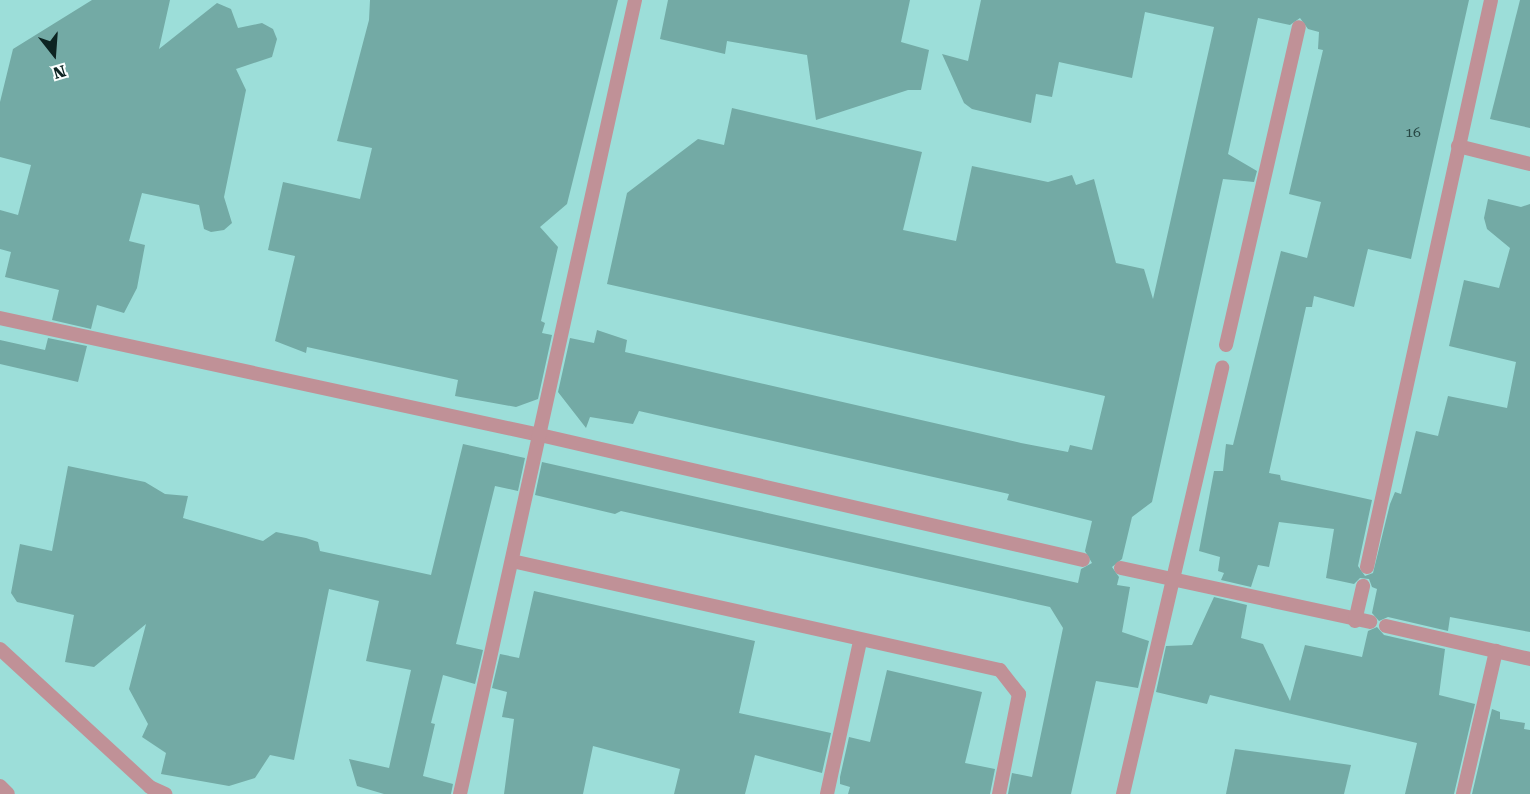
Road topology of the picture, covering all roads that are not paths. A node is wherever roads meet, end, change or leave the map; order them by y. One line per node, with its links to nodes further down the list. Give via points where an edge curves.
1 (635, 0): 9 (lane)
2 (1491, 0): 4 (lane)
3 (1299, 27): 7 (lane)
4 (1458, 146): 5 (lane); 12 (lane)
5 (1530, 164)
6 (0, 318): 9 (lane)
7 (1226, 345)
8 (1222, 367): 14 (lane)
9 (540, 435): 10 (lane); 11 (lane)
10 (1083, 560)
11 (512, 561): 19 (lane); 26 (lane)
12 (1367, 567)
13 (1120, 568): 14 (lane)
14 (1173, 580): 16 (lane); 29 (lane)
15 (1363, 586): 16 (lane)
16 (1355, 621): 17 (lane)
17 (1370, 622)
18 (1386, 626): 21 (lane)
19 (860, 641): 27 (lane); 28 (lane, via 1000,670 1019,694)
20 (0, 649): 25 (lane, via 150,787)
21 (1496, 651): 22 (lane); 30 (lane)
22 (1530, 659)
23 (0, 786): 24 (lane)
24 (8, 794)
25 (165, 794)
26 (460, 794)
27 (827, 794)
28 (999, 794)
29 (1123, 794)
30 (1463, 794)

